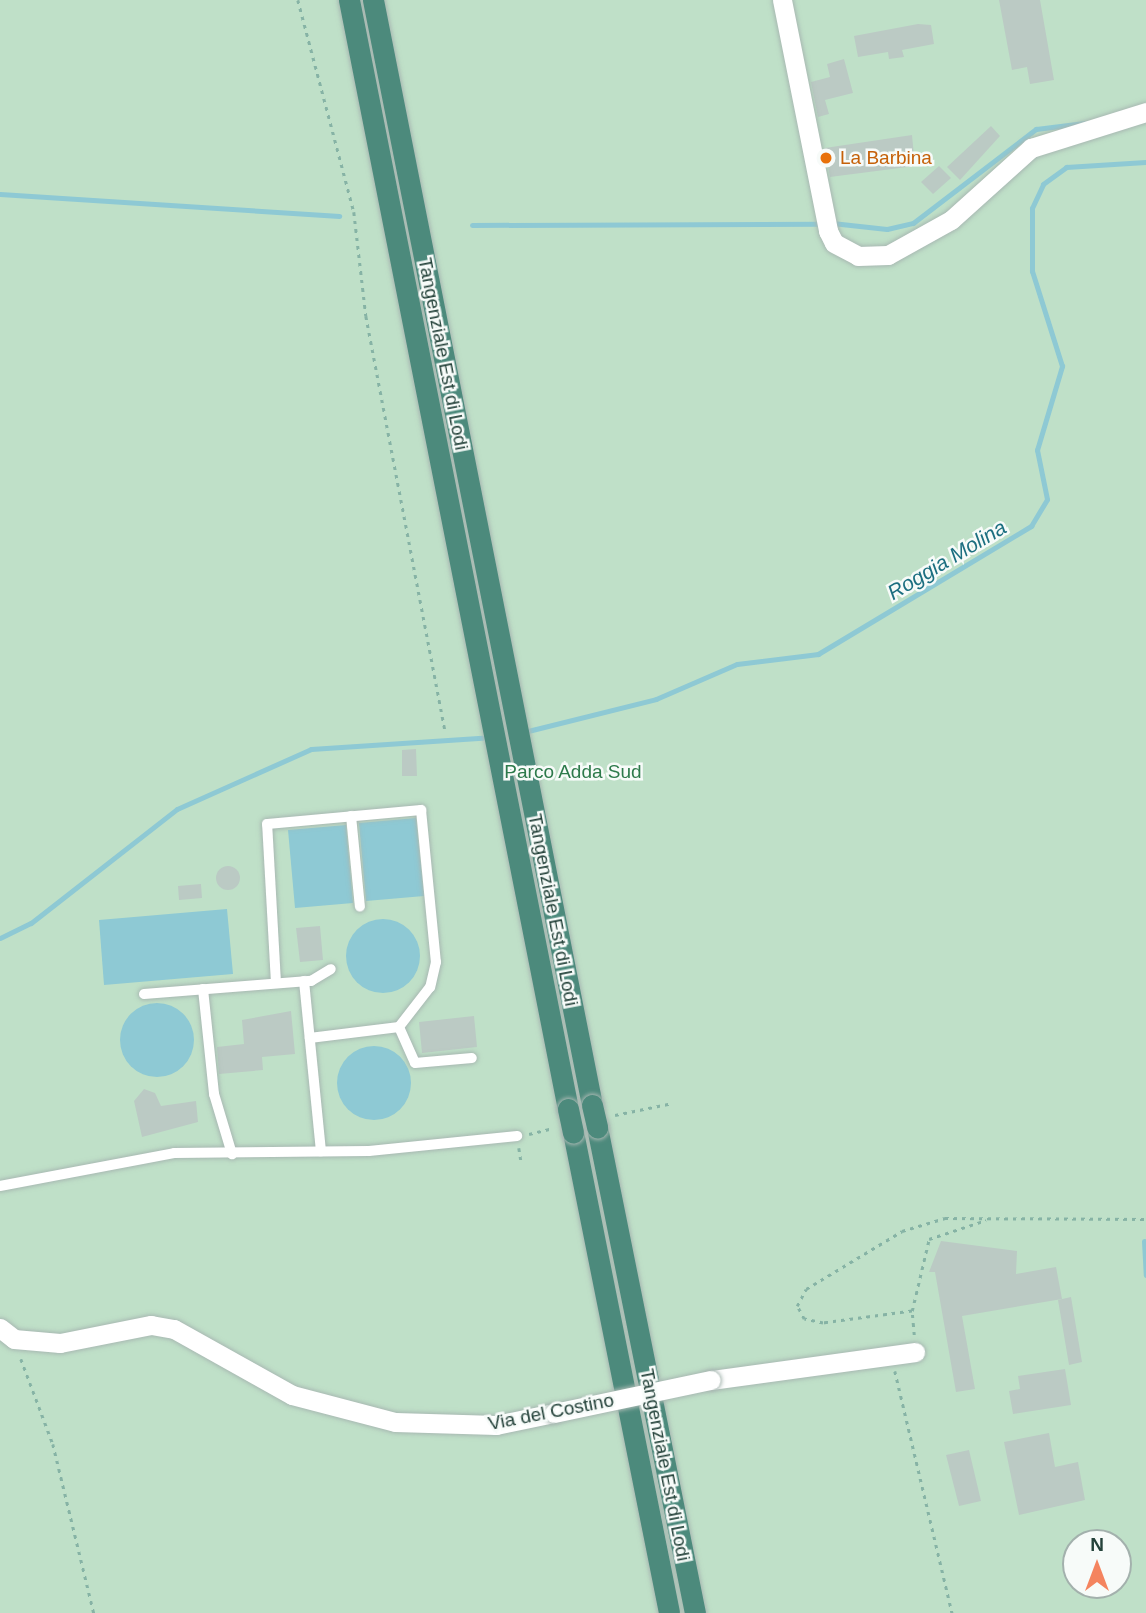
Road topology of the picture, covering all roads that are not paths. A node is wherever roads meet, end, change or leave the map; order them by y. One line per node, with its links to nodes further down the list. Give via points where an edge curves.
1 (349, 0): 21 (highway, Tangenziale Est di Lodi, bridge)
2 (373, 0): 22 (highway, Tangenziale Est di Lodi, bridge)
3 (782, 0): 4 (street, via 827,224 846,252 888,255 951,220 1031,148)
4 (1146, 112)
5 (351, 817): 6 (lane); 9 (lane, via 267,824); 12 (lane, via 421,810 436,962 430,987)
6 (360, 907)
7 (331, 969): 8 (lane)
8 (304, 981): 9 (lane); 13 (lane)
9 (276, 983): 10 (lane)
10 (203, 989): 11 (lane); 17 (lane, via 214,1094)
11 (144, 995)
12 (399, 1027): 13 (lane); 14 (lane, via 415,1063)
13 (310, 1038): 16 (lane)
14 (472, 1058)
15 (517, 1136): 16 (lane)
16 (321, 1151): 17 (lane)
17 (232, 1154): 18 (lane, via 174,1153)
18 (0, 1186)
19 (7, 1334): 20 (street, Via del Costino, bridge, via 60,1343 151,1325 202,1341 292,1395 395,1422 496,1425 711,1380)
20 (915, 1352)
21 (669, 1613)
22 (695, 1613)

